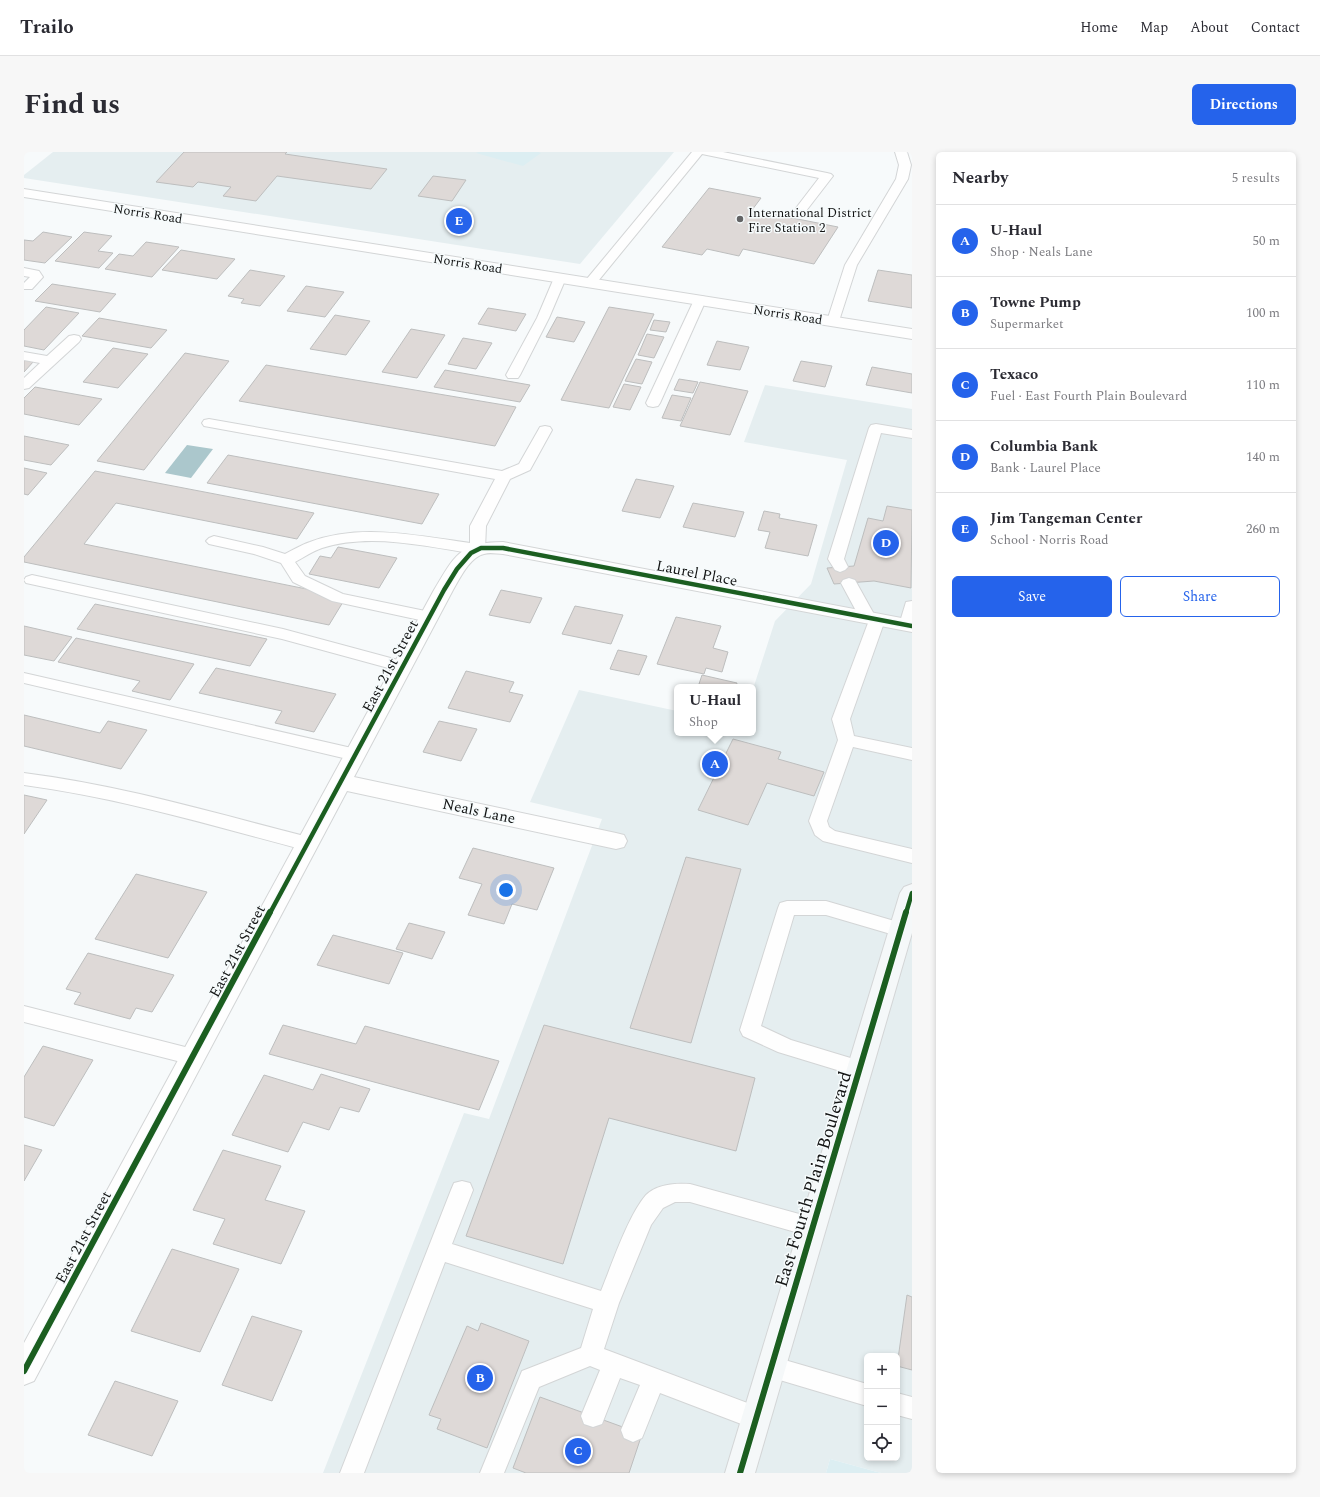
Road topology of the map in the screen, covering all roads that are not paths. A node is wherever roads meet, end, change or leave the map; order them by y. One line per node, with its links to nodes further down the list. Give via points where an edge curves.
1 (698, 152): 8 (lane)
2 (706, 152): 5 (lane, via 828,176)
3 (901, 152): 11 (lane, via 906,165 902,179 851,265)
4 (24, 193): 7 (street, Norris Road)
5 (802, 208)
6 (24, 272): 9 (lane, via 37,276)
7 (560, 278): 8 (street, Norris Road); 16 (lane, via 543,318)
8 (590, 283): 10 (street, Norris Road)
9 (28, 286)
10 (700, 300): 11 (street, Norris Road); 18 (lane)
11 (833, 321): 12 (street, Norris Road)
12 (912, 334)
13 (74, 339): 15 (lane)
14 (24, 356): 15 (lane)
15 (50, 361): 17 (lane)
16 (513, 375)
17 (24, 385)
18 (653, 403)
19 (209, 423): 22 (lane)
20 (545, 430): 22 (lane, via 525,467)
21 (912, 434): 26 (lane, via 876,428 836,559)
22 (504, 476): 24 (lane, via 478,526)
23 (214, 541): 25 (lane, via 258,550)
24 (477, 549): 25 (lane, via 389,537 345,538 319,544); 30 (street, East 21st Street, via 462,562); 31 (street, Laurel Place, via 503,548)
25 (286, 560): 30 (lane, via 299,579 338,598)
26 (840, 567)
27 (32, 580): 33 (lane, via 283,634)
28 (849, 583): 31 (lane)
29 (912, 606): 32 (lane)
30 (429, 617): 33 (street, East 21st Street)
31 (872, 619): 32 (street, Laurel Place); 35 (lane, via 841,719)
32 (909, 626)
33 (403, 667): 37 (street, East 21st Street)
34 (24, 678): 37 (lane)
35 (847, 740): 36 (lane); 42 (lane, via 818,821 821,830 829,836)
36 (912, 754)
37 (356, 755): 39 (street, East 21st Street)
38 (24, 779): 41 (lane, via 72,785 141,800)
39 (341, 782): 40 (street, Neals Lane); 41 (street, East 21st Street)
40 (616, 841)
41 (308, 844): 46 (street, East 21st Street)
42 (912, 856)
43 (912, 893): 44 (main road, East Fourth Plain Boulevard)
44 (905, 929): 47 (main road, East Fourth Plain Boulevard); 47 (lane, via 826,908 787,908 750,1030 785,1046)
45 (24, 1014): 46 (lane)
46 (193, 1057): 55 (street, East 21st Street)
47 (860, 1069): 49 (main road, East Fourth Plain Boulevard)
48 (462, 1190): 50 (lane)
49 (813, 1227): 51 (lane, via 690,1193 673,1192 655,1201 642,1220); 54 (main road, East Fourth Plain Boulevard)
50 (439, 1250): 51 (lane); 63 (lane)
51 (607, 1303): 52 (lane)
52 (590, 1355): 53 (lane); 64 (lane, via 530,1379)
53 (614, 1364): 56 (lane); 60 (lane)
54 (772, 1367): 57 (lane); 61 (main road, East Fourth Plain Boulevard)
55 (24, 1371)
56 (654, 1379): 61 (lane); 62 (lane)
57 (864, 1394)
58 (900, 1405): 59 (lane)
59 (912, 1408)
60 (593, 1416)
61 (757, 1418): 65 (main road, East Fourth Plain Boulevard)
62 (633, 1430)
63 (352, 1473)
64 (492, 1473)
65 (740, 1473)

